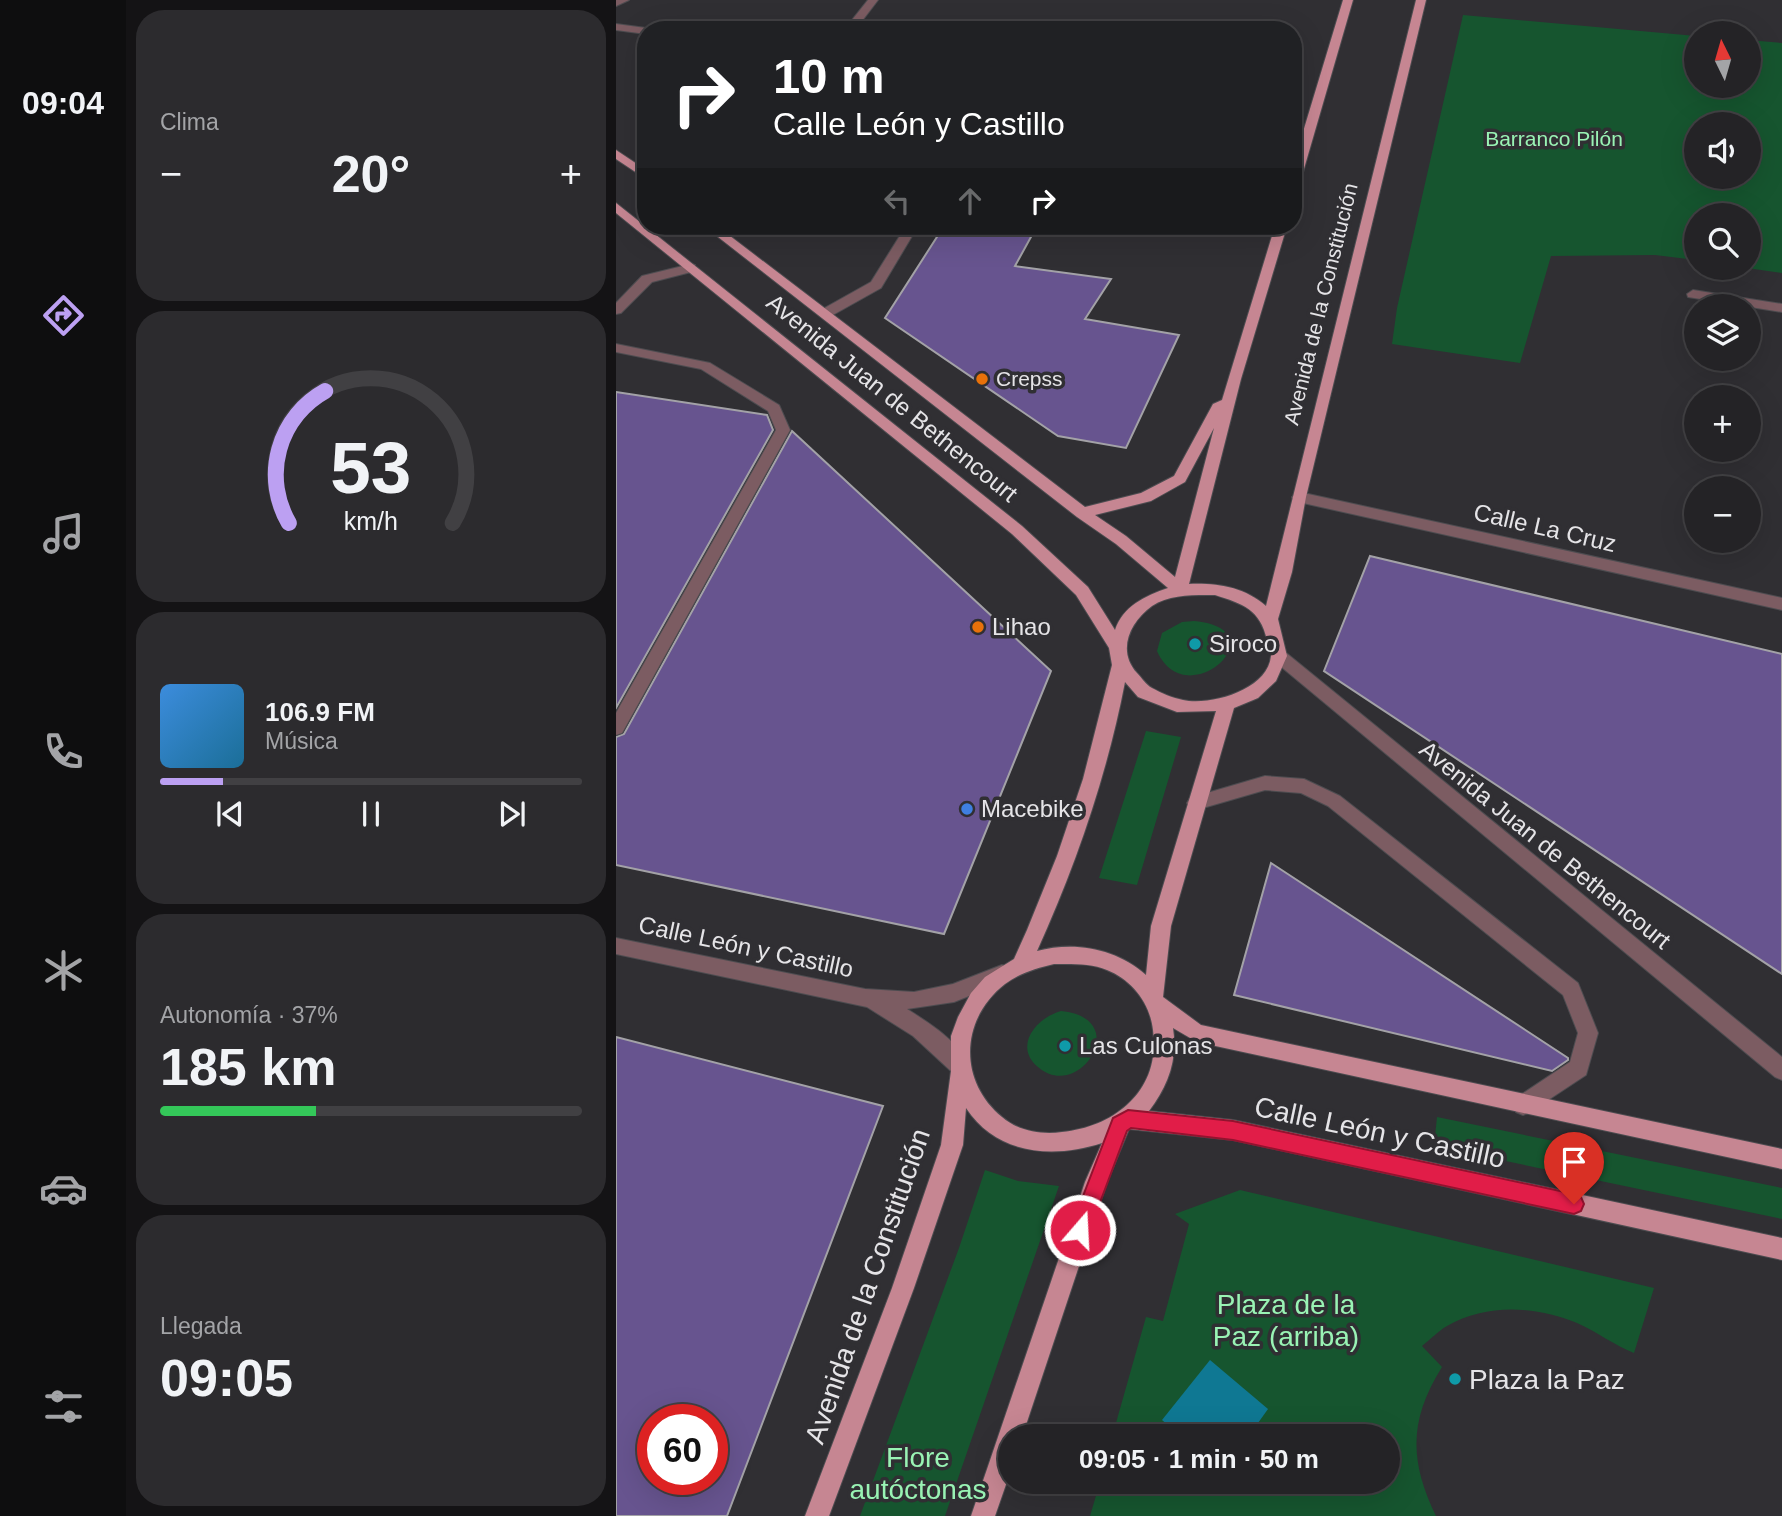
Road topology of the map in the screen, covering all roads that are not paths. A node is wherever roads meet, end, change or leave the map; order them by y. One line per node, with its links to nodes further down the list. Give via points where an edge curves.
1 (624, 0): 5 (street)
2 (873, 0): 6 (street)
3 (1348, 0): 10 (main road)
4 (1421, 0): 25 (main road, Avenida de la Constitución)
5 (616, 3)
6 (856, 21)
7 (616, 27): 8 (street)
8 (637, 30)
9 (616, 153): 11 (main road)
10 (1302, 156)
11 (637, 169)
12 (616, 207): 13 (main road, Avenida Juan de Bethencourt)
13 (637, 224)
14 (650, 235): 18 (main road, Avenida Juan de Bethencourt)
15 (722, 235): 22 (main road, Avenida Juan de Bethencourt)
16 (907, 235): 22 (street, via 876,285)
17 (1278, 235): 24 (main road)
18 (691, 268): 21 (street, via 647,279); 30 (main road, Avenida Juan de Bethencourt, via 1017,530 1082,591)
19 (1761, 305): 20 (street)
20 (1782, 308)
21 (616, 310)
22 (826, 313): 26 (main road, Avenida Juan de Bethencourt)
23 (616, 348): 33 (street, via 705,366 774,408 783,430)
24 (1234, 379): 26 (main road, via 1180,480 1146,497); 27 (main road)
25 (1299, 497): 28 (street, Calle La Cruz); 29 (main road, Avenida de la Constitución)
26 (1082, 513): 27 (main road, Avenida Juan de Bethencourt)
27 (1180, 590): 29 (main road, via 1215,589 1247,599); 30 (main road, via 1148,601 1126,621)
28 (1782, 604)
29 (1270, 619): 31 (main road)
30 (1119, 656): 32 (main road, via 1144,692 1183,707); 36 (main road, via 1112,712 1077,820 1041,922)
31 (1279, 656): 32 (main road, via 1270,677 1252,693); 40 (street, Avenida Juan de Bethencourt)
32 (1227, 704): 34 (main road)
33 (616, 728)
34 (1196, 803): 38 (main road, via 1161,926); 41 (street, via 1265,783 1304,786 1334,801 1571,989 1588,1033 1578,1068)
35 (616, 946): 37 (street, Calle León y Castillo)
36 (1013, 969): 37 (street, Calle León y Castillo, via 954,993 914,1001); 38 (main road, via 1055,955 1088,956 1117,965); 39 (main road, via 992,983 970,1009 959,1040)
37 (865, 999): 39 (street, Calle León y Castillo, via 908,1019 942,1045)
38 (1156, 1002): 41 (main road, via 1197,1033); 42 (main road, via 1166,1036 1164,1066 1151,1095)
39 (959, 1069): 42 (main road, via 972,1102 997,1127 1030,1141 1069,1143); 45 (main road, Avenida de la Constitución, via 952,1145)
40 (1782, 1070)
41 (1523, 1105): 43 (main road)
42 (1124, 1122): 44 (main road, Calle León y Castillo, via 1233,1130); 46 (main road, via 1096,1182)
43 (1782, 1159)
44 (1782, 1249)
45 (817, 1516)
46 (983, 1516)

